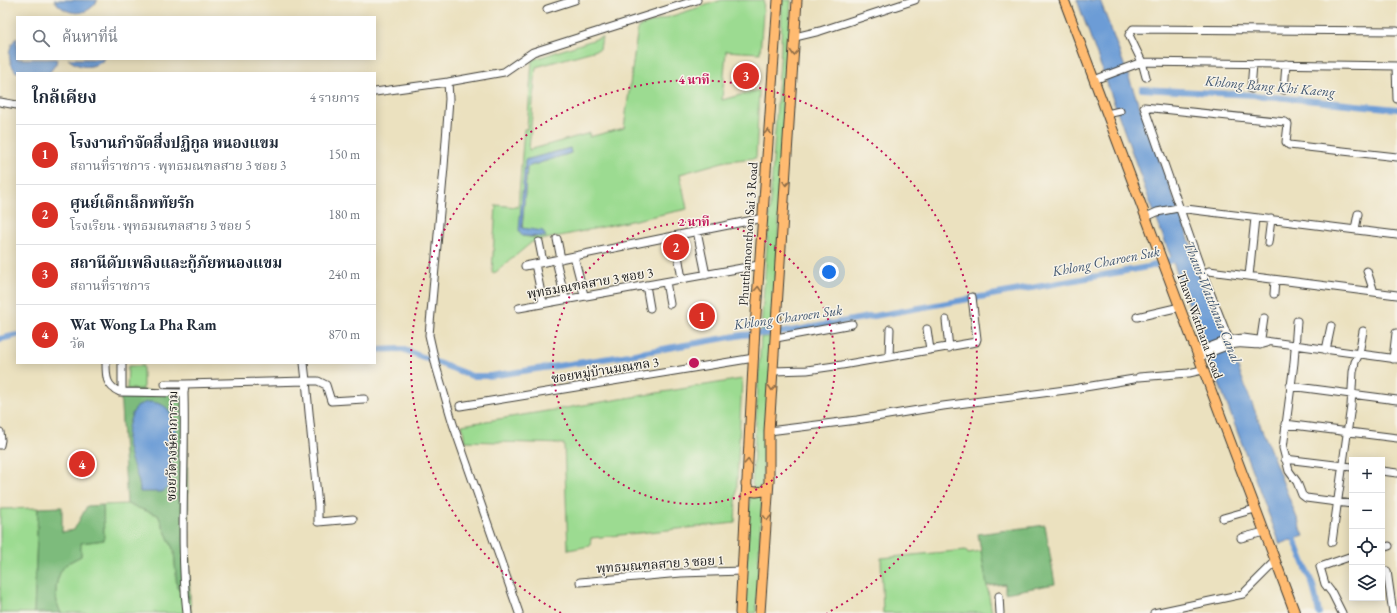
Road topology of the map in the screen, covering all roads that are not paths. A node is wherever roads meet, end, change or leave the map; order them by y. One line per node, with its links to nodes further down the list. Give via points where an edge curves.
1 (575, 0): 7 (street)
2 (698, 0): 16 (street, via 533,52 504,72)
3 (778, 0): 29 (main road, Phutthamonthon Sai 3 Road, one-way to 3)
4 (797, 0): 9 (main road)
5 (914, 0): 9 (street)
6 (1064, 0): 15 (main road, Thawi Watthana Road)
7 (547, 9)
8 (1397, 31): 10 (street, via 1133,29 1129,35)
9 (795, 37): 74 (main road, one-way to 74)
10 (1142, 62): 11 (street); 14 (street); 15 (street)
11 (1253, 64): 12 (street); 17 (street)
12 (1286, 64): 13 (street); 18 (street)
13 (1397, 66): 20 (street)
14 (1146, 77)
15 (1094, 80): 24 (main road, Thawi Watthana Road)
16 (448, 82): 19 (street); 128 (street, via 444,167 429,336 453,424)
17 (1251, 89)
18 (1284, 90)
19 (376, 92)
20 (1397, 99)
21 (0, 102): 22 (street)
22 (16, 104)
23 (1120, 111): 24 (street)
24 (1107, 114): 28 (main road, Thawi Watthana Road)
25 (1397, 157): 26 (street, via 1289,145 1286,142 1288,124 1285,122 1144,107)
26 (1179, 208): 28 (street); 30 (street); 75 (street)
27 (1358, 214): 32 (street)
28 (1146, 217): 63 (main road, Thawi Watthana Road)
29 (763, 218): 33 (street); 43 (main road, Phutthamonthon Sai 3 Road)
30 (1255, 218): 31 (street); 48 (street)
31 (1270, 219): 32 (street); 37 (street)
32 (1355, 229): 34 (street)
33 (697, 231): 39 (street); 47 (street)
34 (1397, 235)
35 (557, 239): 40 (street)
36 (539, 242): 41 (street)
37 (1268, 243)
38 (678, 255): 49 (street)
39 (574, 256): 40 (street); 55 (street)
40 (559, 259): 41 (street); 57 (street)
41 (543, 262): 42 (street)
42 (535, 264): 44 (street); 59 (street)
43 (759, 265): 47 (street, พุทธมณฑลสาย 3 ซอย 3); 84 (main road, Phutthamonthon Sai 3 Road, one-way to 43)
44 (524, 266)
45 (1210, 271): 48 (street)
46 (1367, 271): 53 (street)
47 (706, 275): 49 (street, พุทธมณฑลสาย 3 ซอย 3)
48 (1249, 276): 50 (street)
49 (682, 279): 51 (street, พุทธมณฑลสาย 3 ซอย 3)
50 (1276, 280): 53 (street); 54 (street)
51 (666, 282): 52 (street, พุทธมณฑลสาย 3 ซอย 3); 60 (street)
52 (646, 285): 55 (street, พุทธมณฑลสาย 3 ซอย 3); 62 (street)
53 (1374, 292): 56 (street)
54 (1274, 294)
55 (584, 295): 57 (street, พุทธมณฑลสาย 3 ซอย 3)
56 (1397, 295)
57 (565, 299): 59 (street, พุทธมณฑลสาย 3 ซอย 3)
58 (972, 300): 78 (street, via 977,341)
59 (544, 303): 61 (street, พุทธมณฑลสาย 3 ซอย 3)
60 (670, 304)
61 (519, 308)
62 (650, 308)
63 (1180, 308): 64 (street); 82 (main road, Thawi Watthana Road)
64 (1137, 317)
65 (1264, 318): 76 (street)
66 (946, 320): 78 (street)
67 (1297, 321): 77 (street)
68 (852, 324): 74 (street)
69 (1331, 326): 80 (street)
70 (890, 329): 83 (street)
71 (927, 329): 79 (street)
72 (1363, 331): 81 (street)
73 (1396, 333): 85 (street)
74 (776, 334): 90 (main road)
75 (1228, 340): 76 (street, via 1243,338); 82 (street)
76 (1263, 343): 77 (street)
77 (1294, 346): 80 (street); 94 (street)
78 (949, 348): 79 (street)
79 (930, 350): 83 (street)
80 (1326, 350): 81 (street)
81 (1359, 354): 85 (street); 97 (street, via 1355,362)
82 (1197, 355): 89 (main road, Thawi Watthana Road)
83 (889, 356): 90 (street, via 808,370)
84 (754, 358): 100 (street, ซอยหมู่บ้านมณฑล 3); 112 (main road, Phutthamonthon Sai 3 Road, one-way to 84)
85 (1395, 359)
86 (106, 364): 95 (street, via 108,384)
87 (122, 364): 95 (street)
88 (304, 364): 91 (street)
89 (1202, 370): 102 (street); 116 (main road, Thawi Watthana Road)
90 (773, 371): 102 (main road, one-way to 102)
91 (306, 381): 93 (street, ซอยวัดวงษ์ลาภาราม); 98 (street, ซอยวัดวงษ์ลาภาราม, via 318,381 326,385 332,401); 118 (street, via 318,522)
92 (165, 384): 93 (street)
93 (185, 384): 96 (street, ซอยวัดวงษ์ลาภาราม)
94 (1290, 386): 97 (street); 101 (street)
95 (122, 392): 96 (street)
96 (184, 393): 129 (street, ซอยวัดวงษ์ลาภาราม, via 185,449 182,498)
97 (1352, 394): 99 (street); 104 (street)
98 (364, 400)
99 (1397, 400)
100 (460, 406)
101 (1285, 424): 104 (street); 107 (street)
102 (769, 431): 113 (main road)
103 (0, 432): 106 (street)
104 (1346, 432): 105 (street); 108 (street)
105 (1397, 438)
106 (0, 445)
107 (1285, 459): 108 (street); 114 (street, via 1302,495 1306,498)
108 (1342, 466): 109 (street); 114 (street)
109 (1349, 467)
110 (1385, 471): 111 (street)
111 (1397, 473)
112 (746, 484): 113 (main road, via 749,491 756,492 764,491); 124 (main road, Phutthamonthon Sai 3 Road)
113 (768, 485): 132 (main road, one-way to 132)
114 (1337, 502): 115 (street); 121 (street)
115 (1349, 504)
116 (1255, 509): 117 (street); 119 (main road, Thawi Watthana Road)
117 (1223, 518)
118 (353, 519)
119 (1264, 532): 120 (street); 123 (main road, Thawi Watthana Road)
120 (1241, 538)
121 (1332, 542)
122 (1349, 557): 136 (street, via 1320,566 1325,584)
123 (1275, 562): 134 (street, via 1242,594); 135 (main road, Thawi Watthana Road)
124 (742, 570): 126 (street, พุทธมณฑลสาย 3 ซอย 1); 131 (main road, Phutthamonthon Sai 3 Road)
125 (1386, 570): 137 (street)
126 (580, 582)
127 (999, 596): 133 (street)
128 (519, 610): 130 (street)
129 (187, 613)
130 (512, 613)
131 (740, 613)
132 (760, 613)
133 (1000, 613)
134 (1154, 613)
135 (1295, 613)
136 (1342, 613)
137 (1393, 613)

